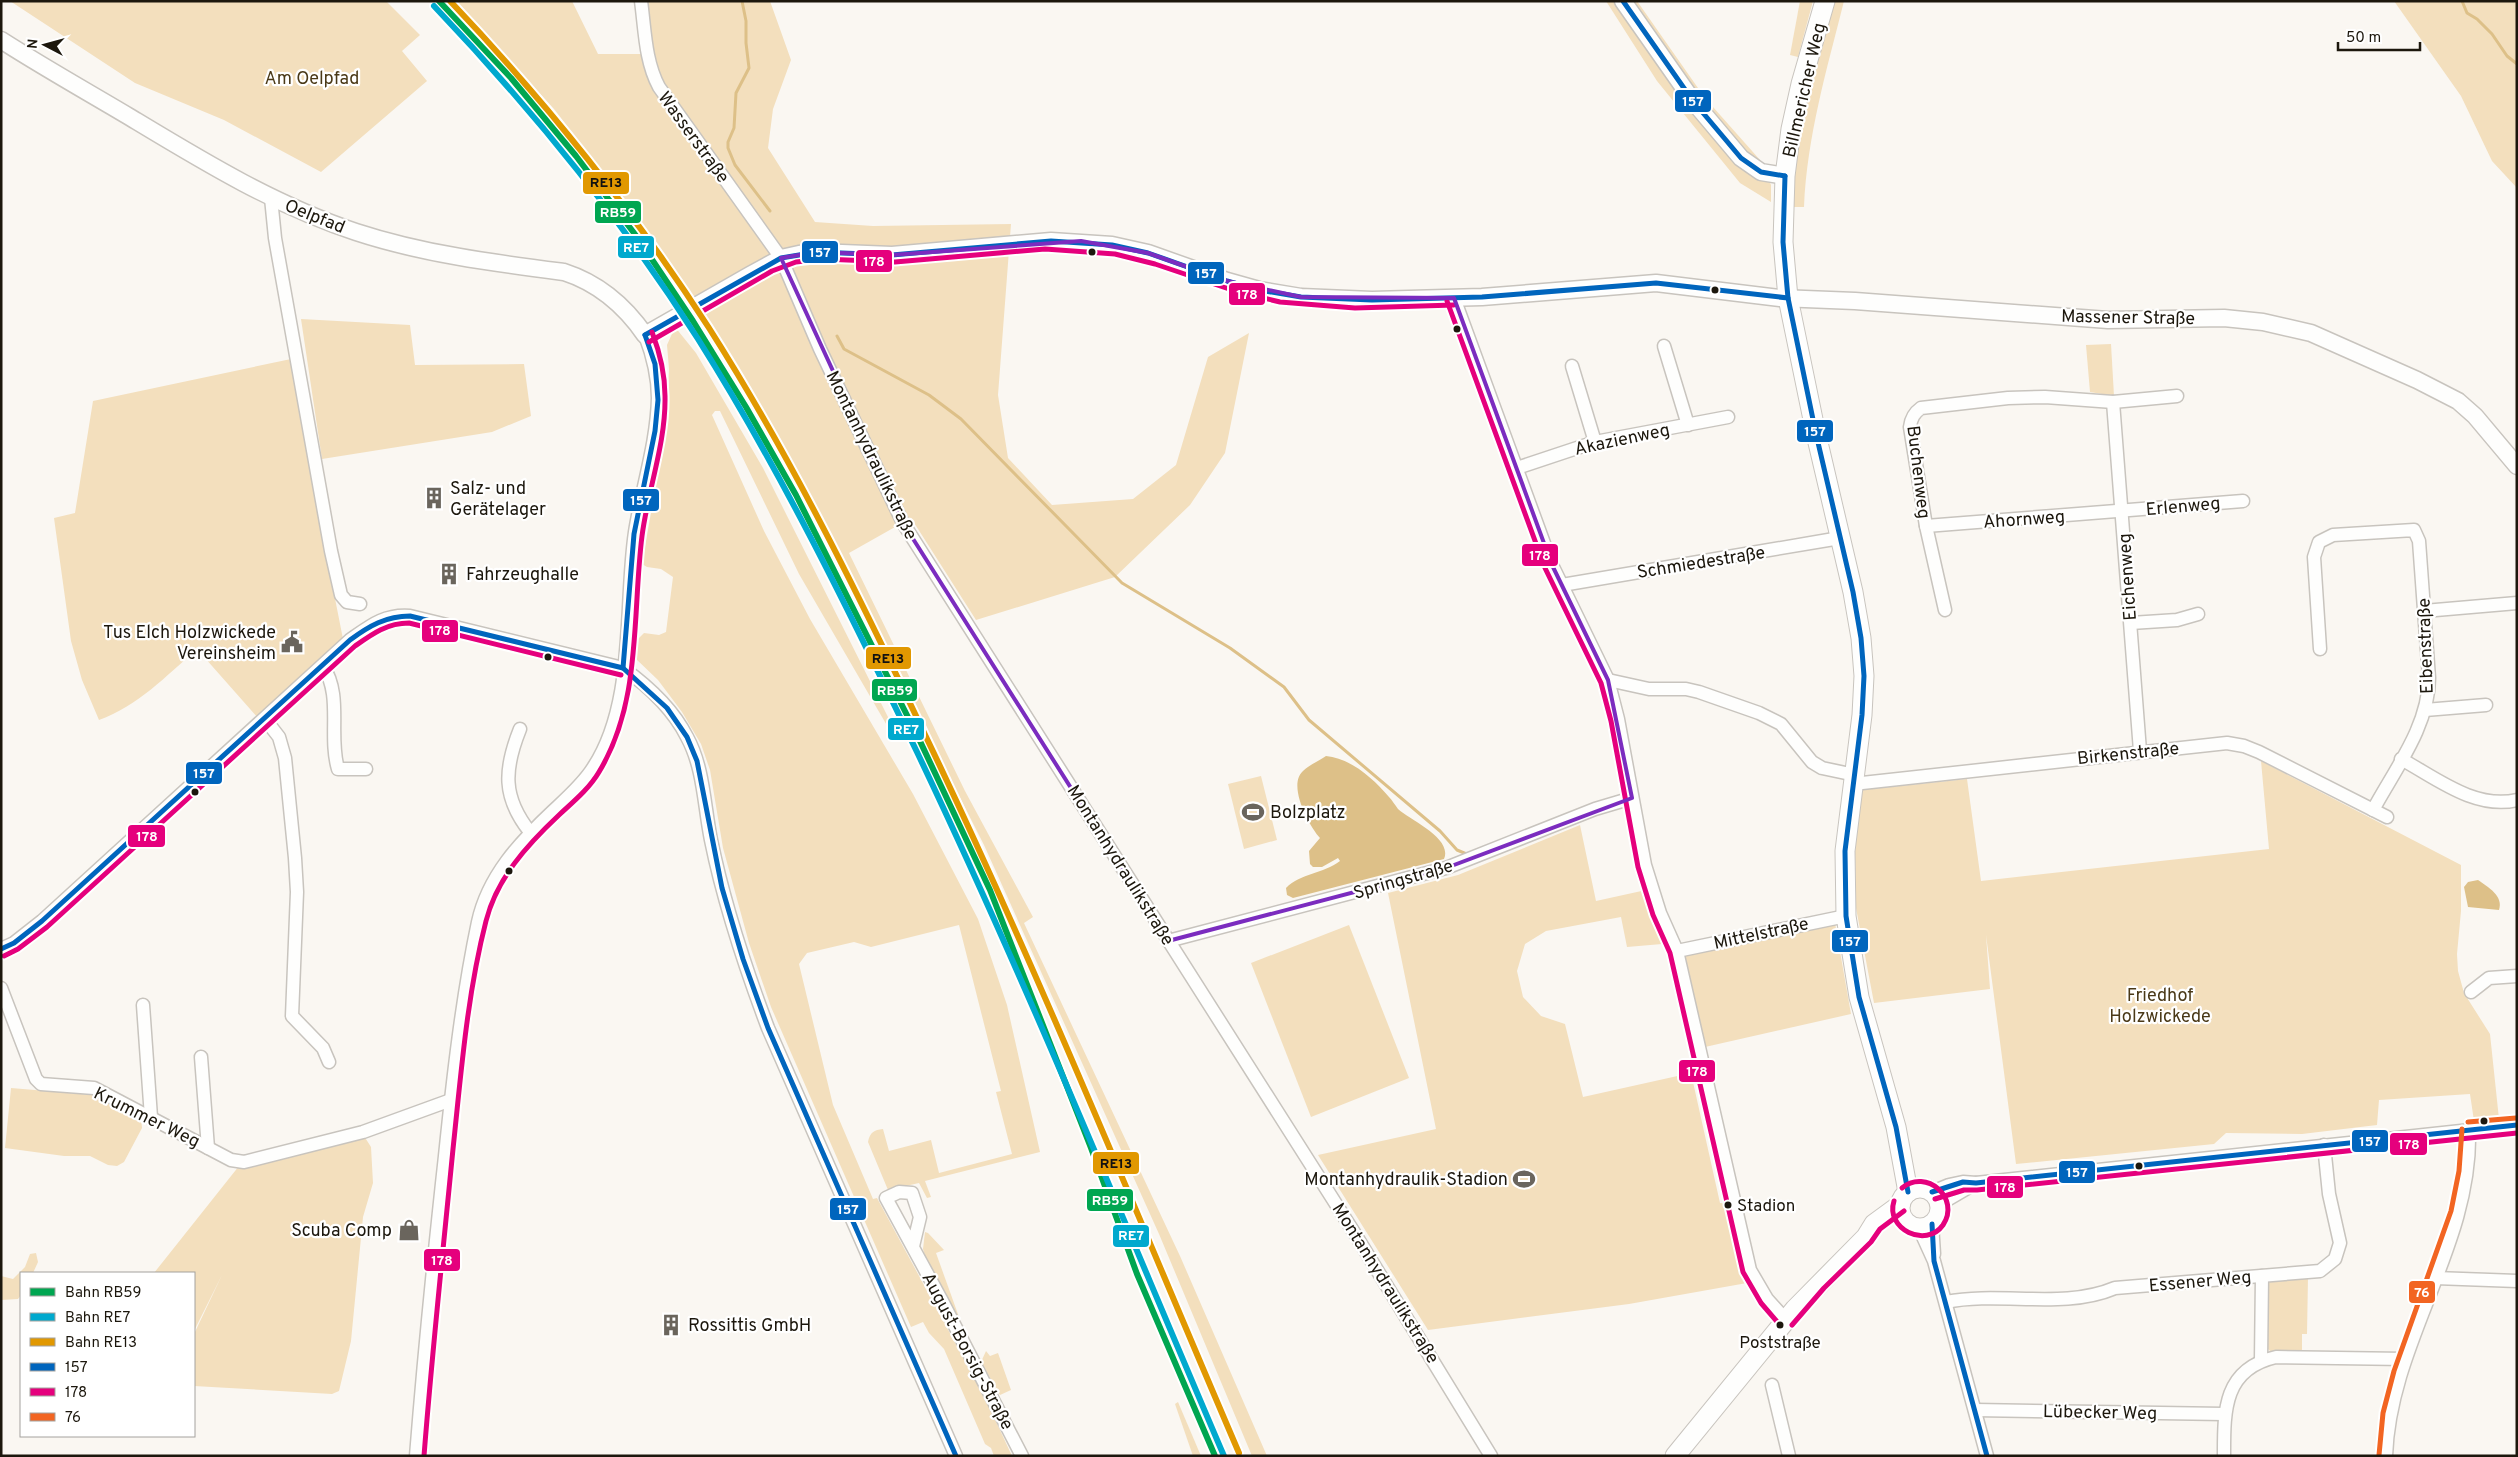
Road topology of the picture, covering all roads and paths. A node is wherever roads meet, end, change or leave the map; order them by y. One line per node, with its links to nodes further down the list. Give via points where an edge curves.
1 (641, 1): 7 (street, Wasserstraße, via 652,75)
2 (1624, 1): 5 (street, via 1693,101 1741,158 1761,172)
3 (1825, 1): 5 (main road, Billmericher Weg, via 1801,84)
4 (1, 40): 6 (street, Oelpfad)
5 (1785, 176): 9 (main road, Billmericher Weg, via 1783,242)
6 (271, 198): 10 (street, Oelpfad, via 383,240 578,276 622,306); 26 (street, via 275,238 331,552 341,595 347,602)
7 (781, 258): 8 (street, Massener Straße, via 817,252 892,255 1042,241 1080,241 1148,253 1243,286 1301,298); 10 (street, Massener Straße); 49 (street, Montanhydraulikstraße, via 902,524)
8 (1454, 298): 9 (street, Massener Straße, via 1656,283); 19 (street)
9 (1788, 298): 18 (street, Massener Straße, via 2108,320 2224,318 2264,322 2311,333 2458,401 2475,416); 23 (main road, Billmericher Weg)
10 (645, 335): 33 (street, via 655,364 658,400 655,431 634,534)
11 (1664, 346): 16 (street)
12 (1572, 366): 17 (street)
13 (2177, 396): 14 (street)
14 (2113, 402): 21 (street, Eichenweg); 22 (street, Buchenweg, via 2008,398 1916,411 1910,427)
15 (1728, 417): 16 (street, Akazienweg)
16 (1688, 425): 17 (street, Akazienweg)
17 (1595, 442): 19 (street, Akazienweg)
18 (2517, 466)
19 (1517, 468): 24 (street)
20 (2243, 501): 21 (street, Erlenweg)
21 (2123, 511): 22 (street, Ahornweg); 30 (street, Eichenweg)
22 (1926, 526): 27 (street, Buchenweg)
23 (1840, 538): 24 (street, Schmiedestraße); 42 (main road, Billmericher Weg, via 1854,592 1864,676)
24 (1562, 585): 34 (street)
25 (2517, 603): 28 (street)
26 (360, 604)
27 (1945, 610)
28 (2424, 610): 31 (street, Eibenstraße, via 2419,541 2414,530 2333,535 2320,542 2314,556); 36 (street, Eibenstraße, via 2429,678)
29 (2198, 614): 30 (street, via 2177,620)
30 (2131, 624): 39 (street, Eichenweg)
31 (2320, 649)
32 (323, 666): 33 (street, via 350,640 378,620 398,615 467,628); 37 (street); 41 (street, via 330,677 333,693 338,768)
33 (623, 668): 47 (street, via 618,707 593,769); 77 (street, via 640,680 669,710 688,737 700,773 711,840 746,970 768,1028)
34 (1608, 680): 42 (street, via 1649,689 1700,692 1759,714 1781,724 1804,754 1817,765); 43 (street)
35 (2486, 704): 36 (street)
36 (2425, 710): 40 (street, Eibenstraße)
37 (265, 719): 50 (street, via 42,921); 57 (street, via 279,737 285,758 295,858 297,892 292,1016 323,1048)
38 (520, 729): 47 (street, via 512,750 508,778 510,799)
39 (2140, 752): 42 (street, Birkenstraße); 45 (street, Birkenstraße, via 2218,744 2244,746)
40 (2401, 759): 44 (street, via 2481,800 2499,803); 45 (street, Eibenstraße)
41 (366, 769)
42 (1854, 779): 48 (main road, Billmericher Weg, via 1845,851)
43 (1632, 798): 49 (street, Springstraße, via 1446,868); 51 (street, via 1652,890)
44 (2517, 800)
45 (2373, 810): 46 (street, Birkenstraße)
46 (2386, 817)
47 (530, 832): 58 (street, via 499,872 479,919)
48 (1846, 916): 51 (street, Mittelstraße); 64 (main road, Billmericher Weg, via 1859,997)
49 (1168, 941): 79 (street, Montanhydraulikstraße, via 1420,1337)
50 (1, 949)
51 (1677, 951): 70 (street, via 1750,1270 1767,1299)
52 (2517, 976): 54 (street, via 2489,978)
53 (1, 988): 59 (street, Krummer Weg, via 36,1079 41,1084 94,1088)
54 (2471, 992)
55 (143, 1005): 59 (street)
56 (201, 1057): 63 (street, Krummer Weg)
57 (330, 1062)
58 (451, 1100): 63 (street, Krummer Weg, via 363,1132 244,1162 231,1160); 76 (street)
59 (151, 1117): 63 (street, Krummer Weg)
60 (2517, 1126): 61 (street)
61 (2469, 1129): 62 (street); 67 (street, via 2470,1149 2463,1199)
62 (2324, 1145): 64 (street, via 1976,1183); 66 (street, Essener Weg, via 2329,1194 2340,1235 2338,1254 2320,1271)
63 (208, 1148)
64 (1920, 1207): 69 (street); 70 (main road, via 1874,1224 1866,1237)
65 (912, 1246): 78 (street, August-Borsig-Straße)
66 (2262, 1276): 69 (street, Essener Weg, via 2115,1288 2096,1296 1970,1297); 72 (street)
67 (2435, 1278): 68 (street); 71 (street)
68 (2517, 1281)
69 (1946, 1302): 74 (street)
70 (1786, 1320): 80 (main road)
71 (2405, 1359): 72 (street, via 2276,1357); 84 (street, via 2390,1418)
72 (2261, 1360): 75 (street, via 2247,1369 2233,1386)
73 (1772, 1385): 81 (street)
74 (1975, 1410): 75 (street, Lübecker Weg); 82 (street)
75 (2224, 1414): 83 (street)
76 (416, 1456)
77 (956, 1456)
78 (1022, 1456)
79 (1491, 1456)
80 (1676, 1456)
81 (1790, 1456)
82 (1987, 1456)
83 (2224, 1456)
84 (2386, 1456)

